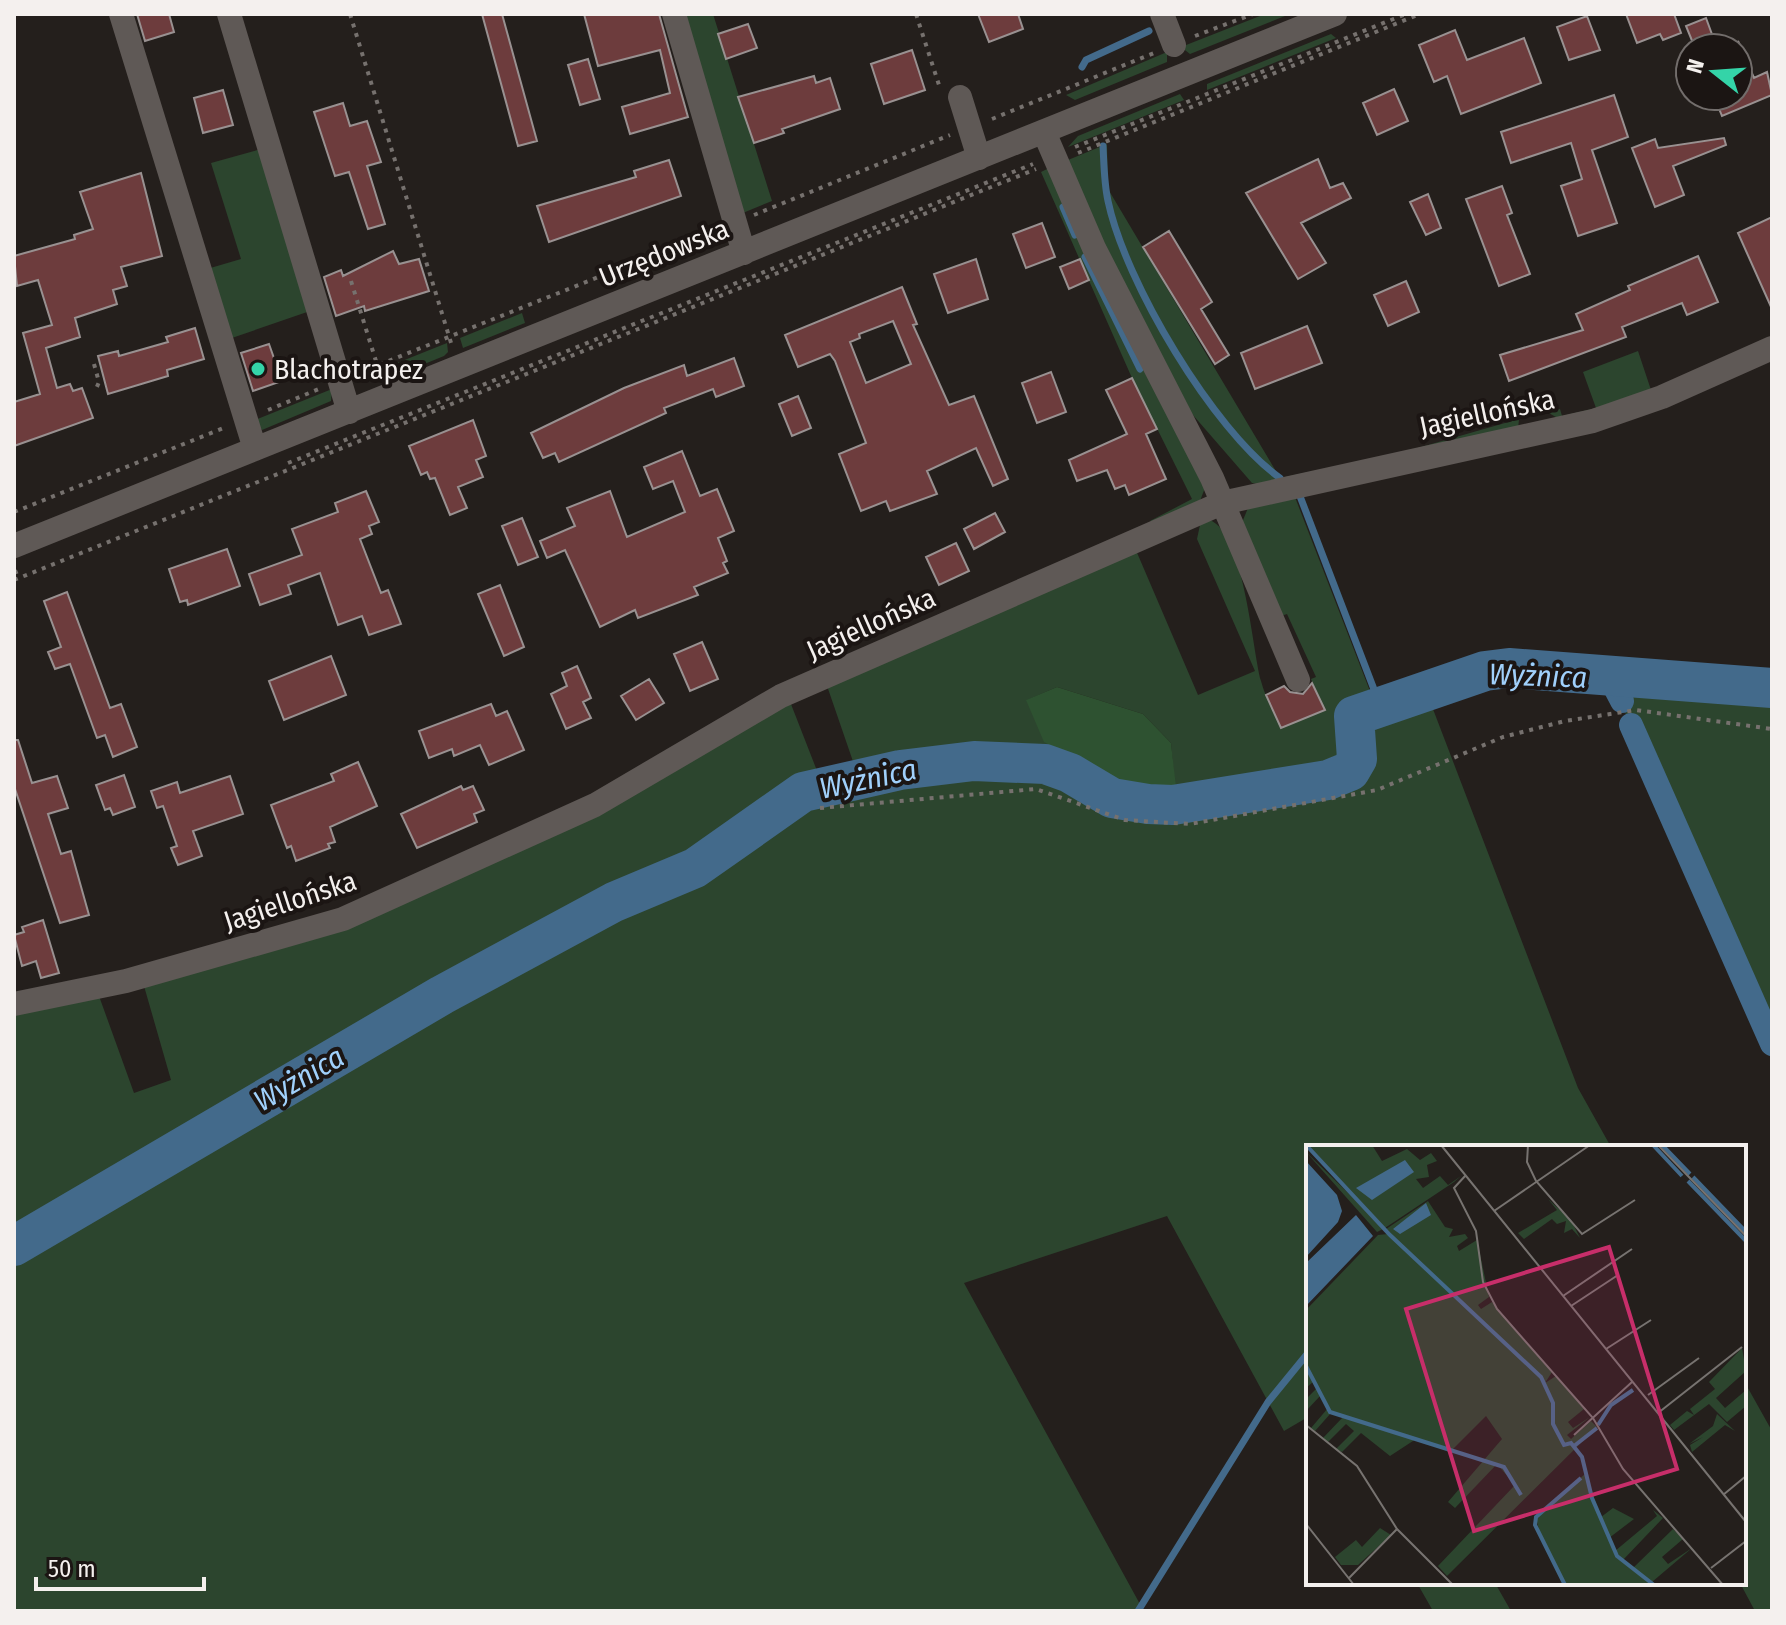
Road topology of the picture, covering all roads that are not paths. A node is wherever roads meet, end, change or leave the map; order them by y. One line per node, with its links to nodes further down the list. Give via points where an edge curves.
1 (121, 14): 13 (street)
2 (229, 14): 12 (street)
3 (674, 14): 10 (street)
4 (1162, 14): 6 (street)
5 (1330, 15): 8 (street, Urzędowska)
6 (1174, 45)
7 (960, 97): 9 (street)
8 (1044, 132): 9 (street, Urzędowska); 14 (street, via 1094,248)
9 (979, 158): 10 (street, Urzędowska)
10 (744, 253): 12 (street, Urzędowska)
11 (1772, 348): 14 (street, Jagiellońska, via 1593,421)
12 (349, 412): 13 (street, Urzędowska)
13 (255, 449): 15 (street, Urzędowska)
14 (1222, 503): 16 (street); 17 (street, Jagiellońska, via 781,696 595,805 343,919 126,981)
15 (14, 546)
16 (1298, 680)
17 (14, 1004)

